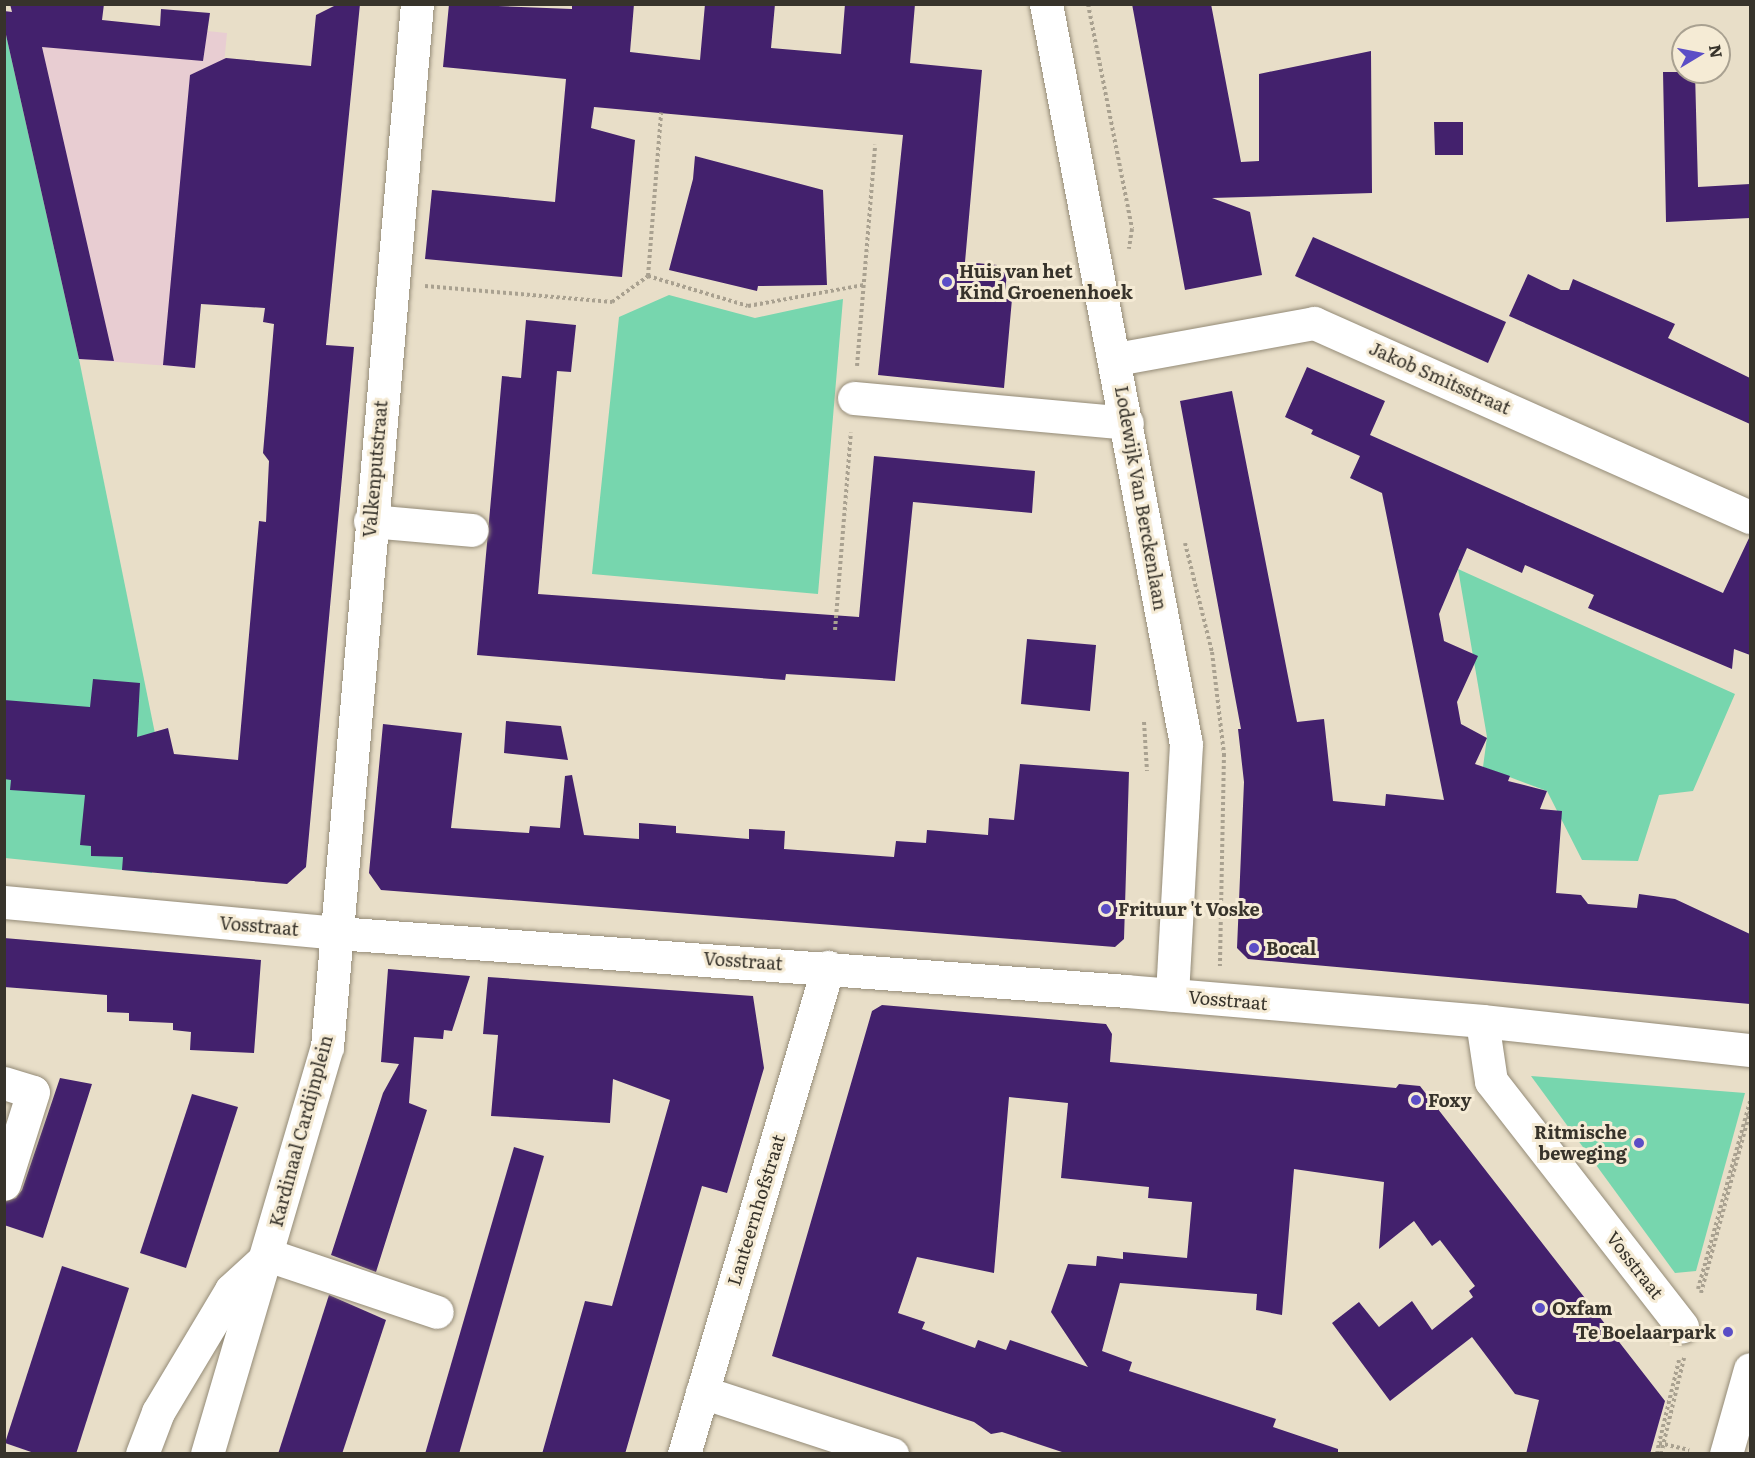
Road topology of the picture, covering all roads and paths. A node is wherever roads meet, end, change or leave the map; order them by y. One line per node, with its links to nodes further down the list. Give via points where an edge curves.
1 (417, 4): 5 (street, Valkenputstraat)
2 (1046, 4): 7 (street, Lodewijk Van Berckenlaan)
3 (661, 113): 4 (path)
4 (648, 276): 5 (path, via 612,302); 6 (path, via 748,306)
5 (392, 284): 11 (street, Valkenputstraat)
6 (864, 285)
7 (1116, 359): 9 (street, Lodewijk Van Berckenlaan); 10 (street, Jakob Smitsstraat, via 1314,323)
8 (854, 398): 9 (street)
9 (1127, 423): 18 (street, Lodewijk Van Berckenlaan, via 1186,744)
10 (1750, 517)
11 (370, 521): 12 (street); 16 (street, Valkenputstraat)
12 (472, 530)
13 (1143, 712): 14 (path)
14 (1147, 779)
15 (4, 902): 16 (street, Vosstraat)
16 (337, 933): 17 (street, Vosstraat); 25 (street, Kardinaal Cardijnplein, via 327,1047)
17 (828, 967): 18 (street, Vosstraat); 30 (street, Lanteernhofstraat)
18 (1172, 995): 19 (street, Vosstraat)
19 (1482, 1021): 20 (street, Vosstraat); 28 (street, Vosstraat, via 1491,1081)
20 (1750, 1050)
21 (4, 1083): 24 (street, via 33,1092)
22 (1750, 1101): 26 (path)
23 (1750, 1112): 28 (path)
24 (4, 1184)
25 (268, 1256): 27 (street); 33 (street, via 231,1290 158,1412); 34 (street, Kardinaal Cardijnplein)
26 (1697, 1293)
27 (437, 1312)
28 (1686, 1335): 31 (path)
29 (1750, 1369): 38 (street)
30 (702, 1392): 35 (street, Lanteernhofstraat); 36 (street)
31 (1661, 1443): 32 (path); 37 (path)
32 (1689, 1450)
33 (142, 1454)
34 (207, 1454)
35 (684, 1454)
36 (892, 1454)
37 (1659, 1454)
38 (1726, 1454)

